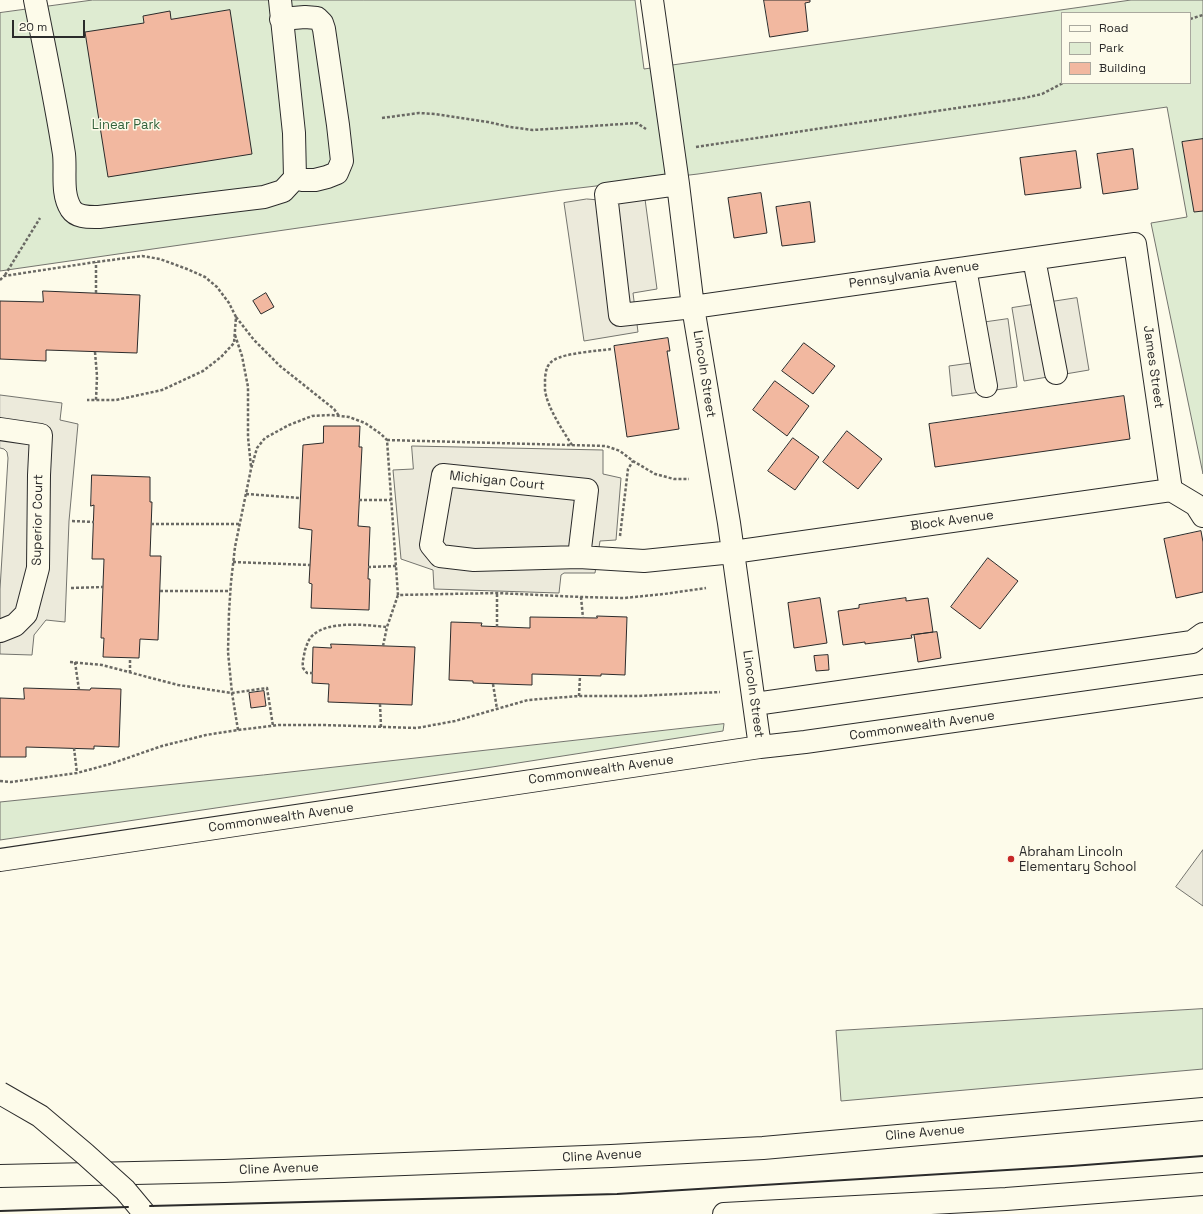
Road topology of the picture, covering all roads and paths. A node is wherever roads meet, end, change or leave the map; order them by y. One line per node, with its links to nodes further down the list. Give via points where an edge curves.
1 (35, 0): 9 (main road, via 64,156 66,197 77,215 87,218 99,217 264,197 283,191)
2 (652, 0): 8 (main road, Lincoln Street)
3 (281, 10): 9 (main road, via 294,133); 9 (main road, via 317,18 322,23 342,161 337,172 327,178)
4 (1203, 15): 5 (path)
5 (1191, 19)
6 (1061, 84): 8 (path, via 1042,94 1024,98)
7 (382, 118): 8 (path, via 418,113 435,114 533,130 637,123)
8 (674, 150): 10 (main road, Lincoln Street)
9 (295, 178)
10 (678, 184): 19 (main road, Lincoln Street); 19 (main road, Pennsylvania Avenue, via 606,194 620,315)
11 (40, 218): 16 (path)
12 (1135, 244): 13 (main road, Pennsylvania Avenue); 35 (main road, James Street)
13 (1034, 258): 15 (main road, Pennsylvania Avenue); 24 (main road)
14 (96, 262): 16 (path); 18 (path); 20 (path, via 142,256 160,259 187,269 205,277 216,287)
15 (965, 268): 19 (main road, Pennsylvania Avenue); 25 (main road)
16 (4, 276): 17 (path)
17 (0, 280)
18 (96, 293)
19 (693, 307): 46 (main road, Lincoln Street)
20 (236, 317): 21 (path); 28 (path, via 280,366 334,409)
21 (235, 335): 27 (path, via 234,343 228,350 203,371 162,390 116,400); 33 (path, via 248,387)
22 (611, 349): 31 (path, via 564,356 554,359 547,366 545,391 551,408)
23 (95, 352): 27 (path)
24 (1056, 372)
25 (986, 386)
26 (88, 400): 27 (path)
27 (96, 400)
28 (339, 416): 30 (path, via 365,423); 33 (path, via 312,416 265,438 257,448)
29 (0, 429): 63 (main road, Superior Court, via 41,435 38,475 38,568 26,614 15,625)
30 (387, 440): 31 (path); 39 (path)
31 (573, 445): 32 (path, via 606,446 620,451)
32 (633, 461): 34 (path, via 655,474 674,479); 45 (path, via 628,469)
33 (251, 469): 36 (path)
34 (689, 479)
35 (1172, 490): 40 (main road, via 1196,505); 46 (main road, Block Avenue)
36 (246, 494): 37 (path); 44 (path)
37 (300, 498)
38 (360, 500): 39 (path)
39 (391, 500): 50 (path)
40 (1203, 516)
41 (72, 521): 42 (path)
42 (94, 522)
43 (151, 524): 44 (path)
44 (240, 524): 48 (path)
45 (619, 542)
46 (733, 552): 47 (main road, Michigan Court, via 644,560); 79 (main road, Lincoln Street)
47 (579, 557): 47 (main road, Michigan Court, via 587,490 443,475 431,545 440,556 474,560)
48 (233, 562): 49 (path); 56 (path)
49 (310, 565)
50 (396, 566): 51 (path); 58 (path)
51 (368, 567)
52 (103, 587): 53 (path)
53 (71, 588)
54 (706, 588): 59 (path, via 624,598)
55 (160, 591): 56 (path)
56 (230, 591): 76 (path, via 228,652)
57 (497, 593): 58 (path); 59 (path); 62 (path)
58 (398, 596): 61 (path)
59 (581, 597): 60 (path)
60 (583, 618)
61 (387, 627): 65 (path); 70 (path, via 331,626 312,635 308,640 302,668 307,673)
62 (497, 627)
63 (0, 631)
64 (1203, 634): 79 (main road, via 1192,642)
65 (382, 646)
66 (130, 658): 69 (path)
67 (70, 662): 68 (path)
68 (75, 662): 69 (path, via 102,665); 74 (path)
69 (130, 673): 76 (path, via 178,685)
70 (312, 673)
71 (580, 676): 77 (path)
72 (493, 684): 80 (path)
73 (1203, 686): 84 (main road, Commonwealth Avenue)
74 (78, 690)
75 (720, 692): 77 (path)
76 (232, 693): 81 (path, via 267,688); 83 (path)
77 (579, 696): 80 (path, via 528,700)
78 (380, 704): 82 (path)
79 (755, 704): 84 (main road, Lincoln Street)
80 (496, 709): 82 (path, via 455,721 417,728)
81 (272, 726): 82 (path); 83 (path)
82 (381, 727)
83 (238, 730): 86 (path, via 162,746)
84 (760, 747): 88 (main road, Commonwealth Avenue)
85 (74, 748): 86 (path)
86 (77, 773): 87 (path, via 11,782)
87 (0, 781)
88 (0, 860)
89 (0, 1093): 93 (main road, bridge, via 40,1116 125,1190)
90 (1203, 1109): 91 (main road, Cline Avenue, via 755,1148 612,1156 224,1171)
91 (0, 1176)
92 (1203, 1184): 94 (main road, via 1006,1199)
93 (145, 1214)
94 (724, 1214)

